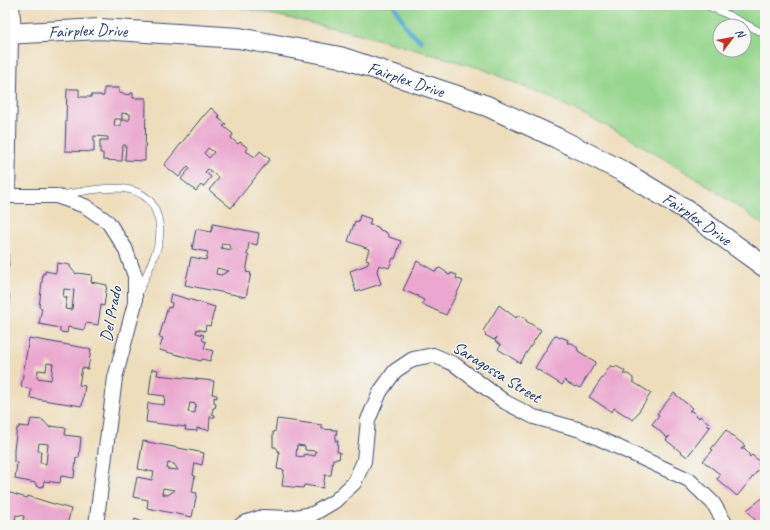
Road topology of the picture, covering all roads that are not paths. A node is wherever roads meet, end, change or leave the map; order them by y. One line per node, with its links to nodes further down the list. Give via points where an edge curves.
1 (9, 5): 3 (main road)
2 (706, 5): 4 (lane)
3 (8, 33): 5 (street); 7 (main road, Fairplex Drive, via 100,29 239,38 340,57 487,106 557,138 622,171 685,209)
4 (765, 34)
5 (6, 196): 6 (street, Del Prado)
6 (56, 196): 8 (street, Del Prado, via 85,206 108,222 125,248 135,276); 8 (lane, via 103,188 128,189 142,194 154,204 160,222 158,244)
7 (765, 267)
8 (135, 303): 9 (street, Del Prado, via 115,378)
9 (96, 525)
10 (241, 525): 11 (street, Saragossa Street, via 263,517 289,518 313,514 335,501 357,478 364,461 368,420 380,392 395,371 413,359 433,355 454,364 505,402 534,417 581,430 689,480 713,504)
11 (726, 525)

